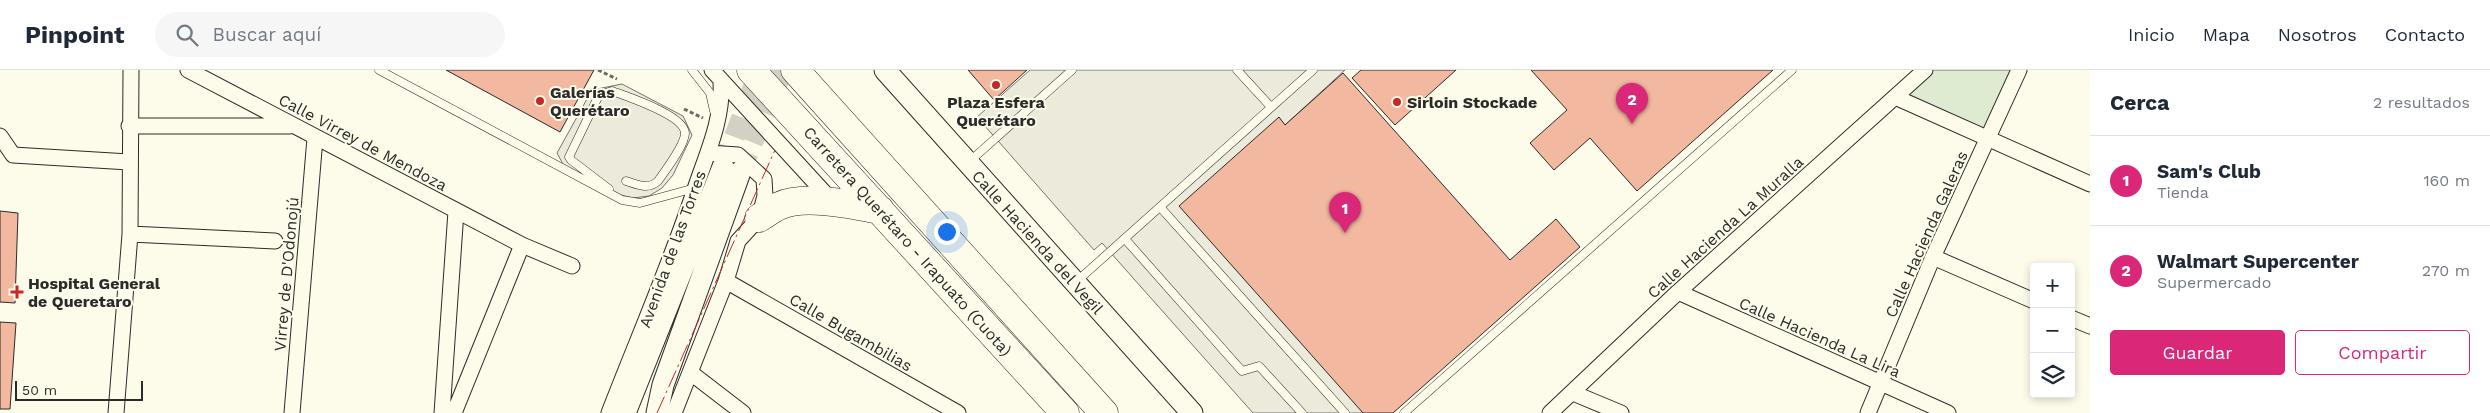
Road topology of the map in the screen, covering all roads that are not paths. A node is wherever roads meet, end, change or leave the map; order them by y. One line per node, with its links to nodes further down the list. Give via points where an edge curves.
1 (131, 70): 19 (street)
2 (188, 70): 20 (street, Calle Virrey de Mendoza)
3 (379, 70): 30 (lane)
4 (692, 70): 18 (lane, via 710,93)
5 (712, 70): 15 (street)
6 (751, 70): 33 (highway, Carretera Querétaro - Irapuato (Cuota))
7 (795, 70): 62 (highway, Carretera Querétaro - Irapuato (Cuota))
8 (885, 70): 25 (main road, Calle Hacienda del Vegil)
9 (1072, 70): 25 (lane)
10 (1237, 70): 17 (lane)
11 (1313, 70): 17 (lane)
12 (1792, 70): 66 (lane)
13 (1925, 70): 16 (street, Calle Hacienda La Muralla)
14 (2020, 70): 23 (street, Calle Hacienda Galeras)
15 (721, 82): 18 (street, Avenida de las Torres, via 722,100); 31 (street)
16 (1895, 97): 23 (street); 44 (street, Calle Hacienda La Muralla)
17 (1272, 108): 32 (lane)
18 (717, 125): 26 (street, Avenida de las Torres)
19 (129, 126): 20 (street); 24 (street)
20 (293, 126): 22 (street, Calle Virrey de Mendoza)
21 (0, 136): 24 (street, via 13,155)
22 (315, 138): 34 (street, Calle Virrey de Mendoza); 52 (street, Virrey de D'Odonojú)
23 (1988, 140): 28 (street); 40 (street, Calle Hacienda Galeras)
24 (129, 162): 36 (street)
25 (969, 163): 43 (main road, Calle Hacienda del Vegil)
26 (723, 164): 29 (street, Avenida de las Torres); 35 (street, via 738,155 764,179 765,196); 56 (main road, Avenida de las Torres); 57 (main road, Avenida de las Torres)
27 (626, 181): 30 (lane, via 642,187 652,186 685,134 682,125 673,117 612,90 599,95 569,157)
28 (2090, 184)
29 (695, 188): 30 (lane, via 640,203); 55 (street, Avenida de las Torres, via 680,237)
30 (622, 200)
31 (832, 202): 33 (highway); 35 (highway, via 781,205)
32 (1160, 207): 37 (lane); 65 (lane)
33 (880, 210): 61 (highway, Carretera Querétaro - Irapuato (Cuota))
34 (456, 211): 39 (street, Calle Virrey de Mendoza); 53 (street)
35 (759, 218): 42 (street, via 740,236)
36 (130, 234): 38 (street); 51 (street)
37 (1125, 239): 43 (lane); 64 (lane, via 1242,371 1260,366)
38 (275, 241)
39 (522, 245): 41 (street, Calle Virrey de Mendoza); 54 (street)
40 (1933, 257): 45 (street); 49 (street, Calle Hacienda Galeras)
41 (572, 266)
42 (726, 281): 48 (street); 60 (street, Calle Bugambilias)
43 (1075, 283): 63 (main road, Calle Hacienda del Vegil)
44 (1678, 292): 49 (street, Calle Hacienda La Lira); 50 (street, Calle Hacienda La Muralla)
45 (2030, 299)
46 (2075, 320): 47 (street)
47 (2090, 326)
48 (692, 373): 58 (street); 59 (street)
49 (1880, 384): 69 (street, Calle Hacienda Galeras); 70 (street, Calle Hacienda La Lira)
50 (1573, 393): 67 (street, Calle Hacienda La Muralla); 68 (street)
51 (116, 413)
52 (292, 413)
53 (442, 413)
54 (454, 413)
55 (609, 413)
56 (624, 413)
57 (657, 413)
58 (674, 413)
59 (743, 413)
60 (958, 413)
61 (1065, 413)
62 (1104, 413)
63 (1192, 413)
64 (1302, 413)
65 (1345, 413)
66 (1404, 413)
67 (1550, 413)
68 (1621, 413)
69 (1868, 413)
70 (1948, 413)

